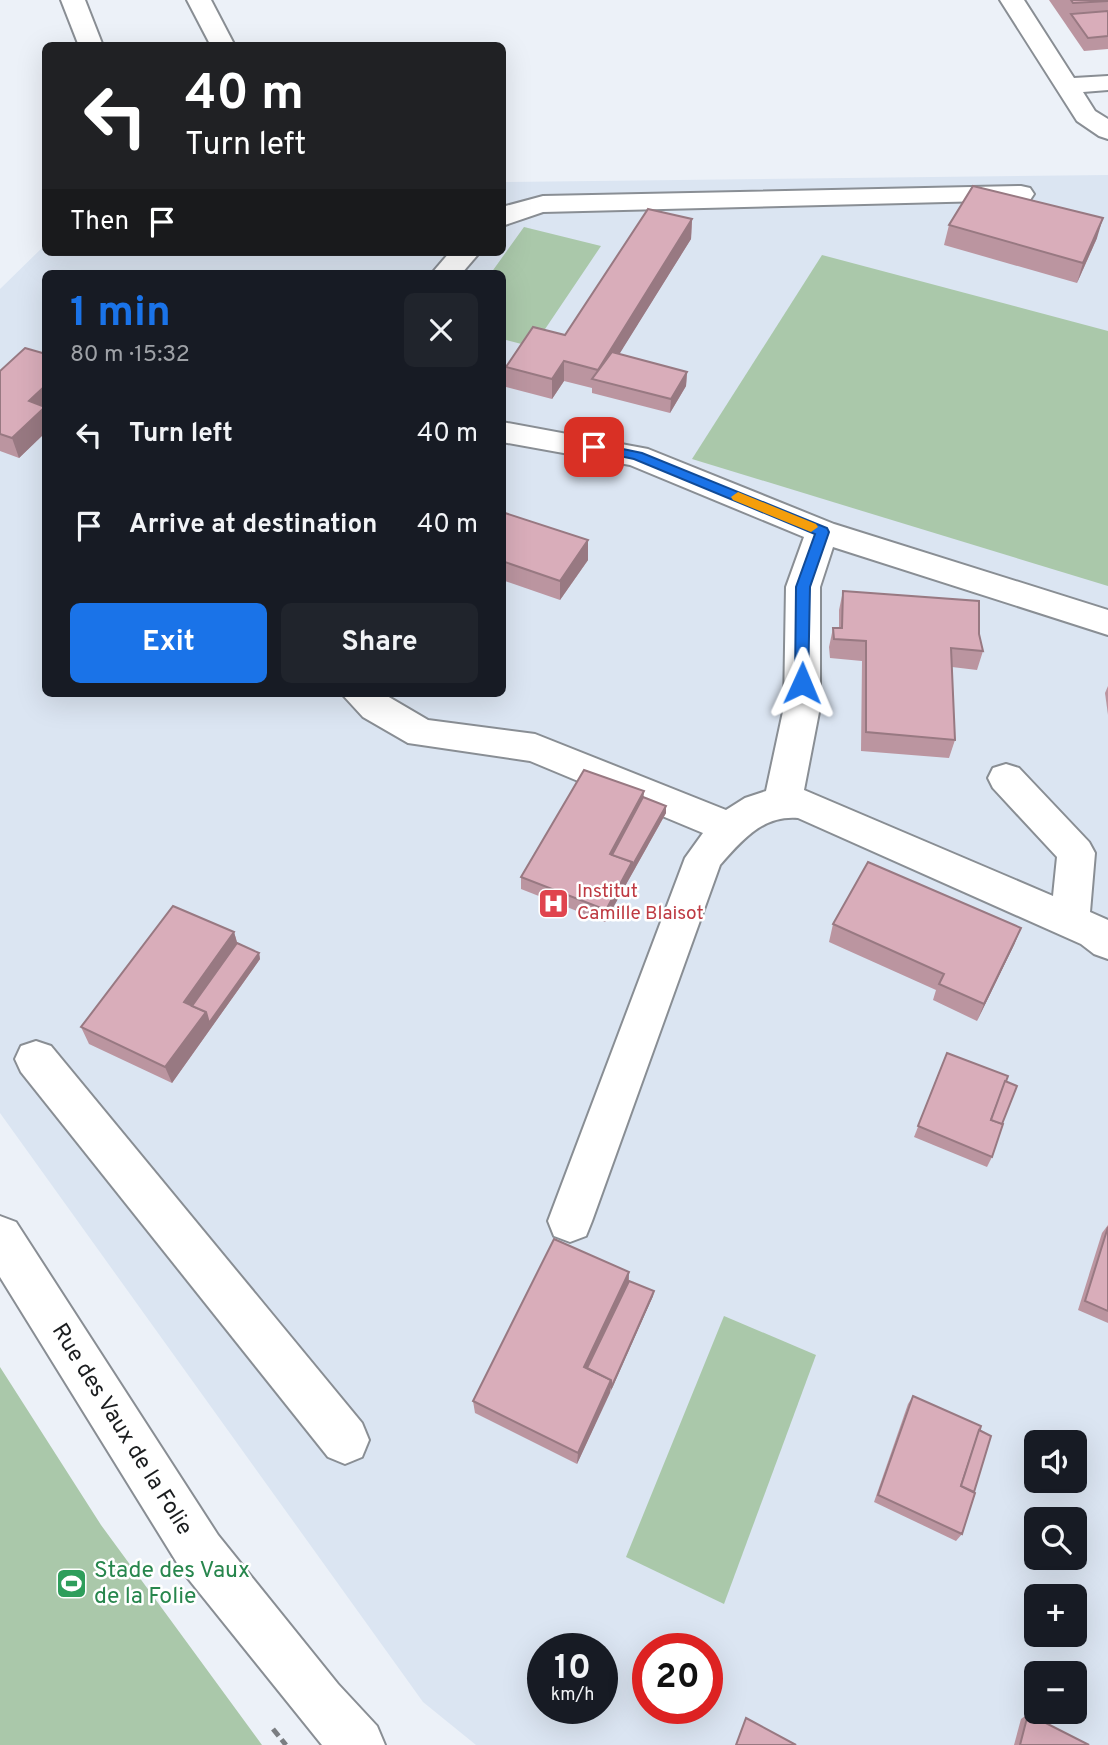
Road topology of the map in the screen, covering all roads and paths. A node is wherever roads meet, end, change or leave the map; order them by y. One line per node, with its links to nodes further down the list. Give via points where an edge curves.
1 (73, 0): 4 (street)
2 (199, 0): 5 (street)
3 (1012, 0): 7 (street)
4 (89, 42)
5 (221, 42)
6 (1108, 83): 7 (street)
7 (1066, 86): 8 (street, via 1086,116)
8 (1108, 131)
9 (1021, 194): 10 (street, via 543,204)
10 (506, 216)
11 (462, 256): 12 (street)
12 (449, 270)
13 (506, 433): 14 (street, via 637,456)
14 (822, 532): 15 (street); 18 (street, via 803,587 802,707)
15 (1108, 624)
16 (364, 697): 19 (street, via 421,733 535,748)
17 (1006, 778): 20 (street, via 1076,853)
18 (783, 800): 19 (street, via 763,805); 20 (street, via 803,804)
19 (730, 828): 23 (street, via 704,858)
20 (1070, 921): 21 (street)
21 (1108, 942)
22 (36, 1059): 25 (street)
23 (570, 1221)
24 (0, 1237): 26 (street, Rue des Vaux de la Folie, via 200,1553)
25 (345, 1440)
26 (358, 1745)

